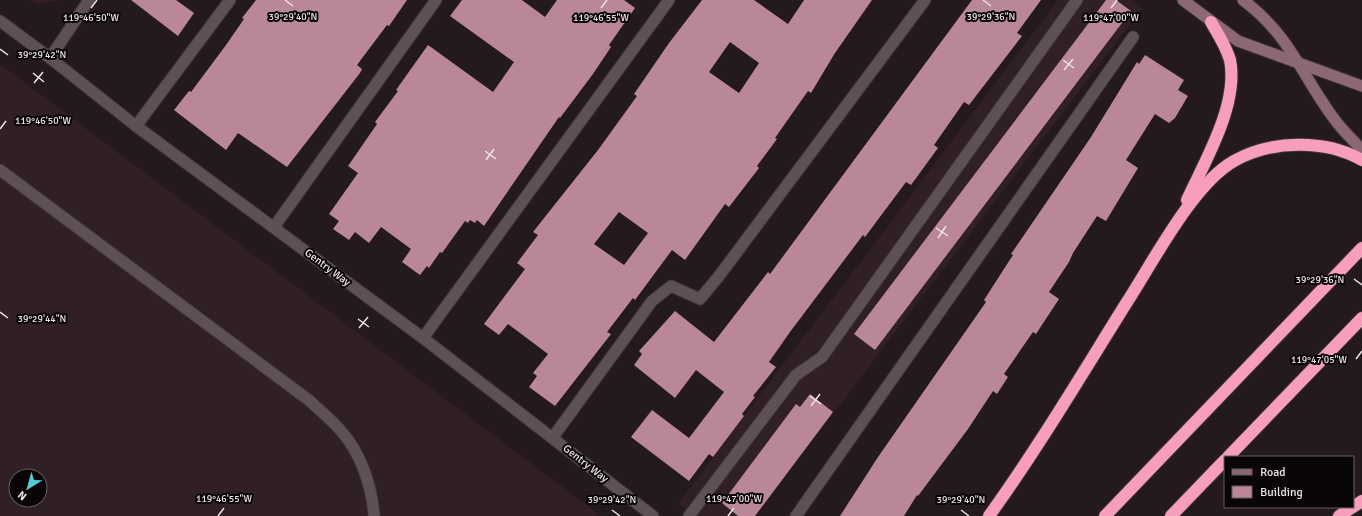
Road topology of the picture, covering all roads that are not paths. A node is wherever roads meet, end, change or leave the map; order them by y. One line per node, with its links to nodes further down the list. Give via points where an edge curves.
1 (89, 0): 12 (street)
2 (230, 0): 15 (street)
3 (436, 0): 20 (street)
4 (669, 0): 23 (street)
5 (924, 0): 24 (street, via 700,299 671,286 652,301)
6 (1077, 0): 30 (street, via 822,357 796,375)
7 (1183, 0): 10 (main road)
8 (1243, 0): 13 (main road, via 1272,26)
9 (0, 21): 12 (street, Gentry Way)
10 (1211, 22): 13 (main road, via 1238,41); 19 (highway, via 1225,45 1230,61 1229,101)
11 (1133, 37): 31 (street)
12 (50, 58): 15 (street, Gentry Way)
13 (1299, 62): 14 (main road); 16 (main road, via 1335,120)
14 (1362, 86)
15 (136, 126): 20 (street, Gentry Way)
16 (1362, 150)
17 (1362, 160): 19 (highway, via 1330,148 1309,146 1283,145 1257,151 1234,161 1210,178)
18 (0, 170): 28 (street, via 310,401 342,432 361,462 373,500)
19 (1177, 223): 32 (highway)
20 (274, 227): 23 (street, Gentry Way)
21 (1362, 248): 33 (highway)
22 (1362, 318): 25 (highway)
23 (423, 338): 24 (street, Gentry Way)
24 (553, 437): 29 (street, Gentry Way)
25 (1229, 456)
26 (1224, 461): 34 (highway)
27 (1351, 508): 35 (highway)
28 (374, 516)
29 (653, 516)
30 (689, 516)
31 (796, 516)
32 (989, 516)
33 (1105, 516)
34 (1172, 516)
35 (1339, 516)

